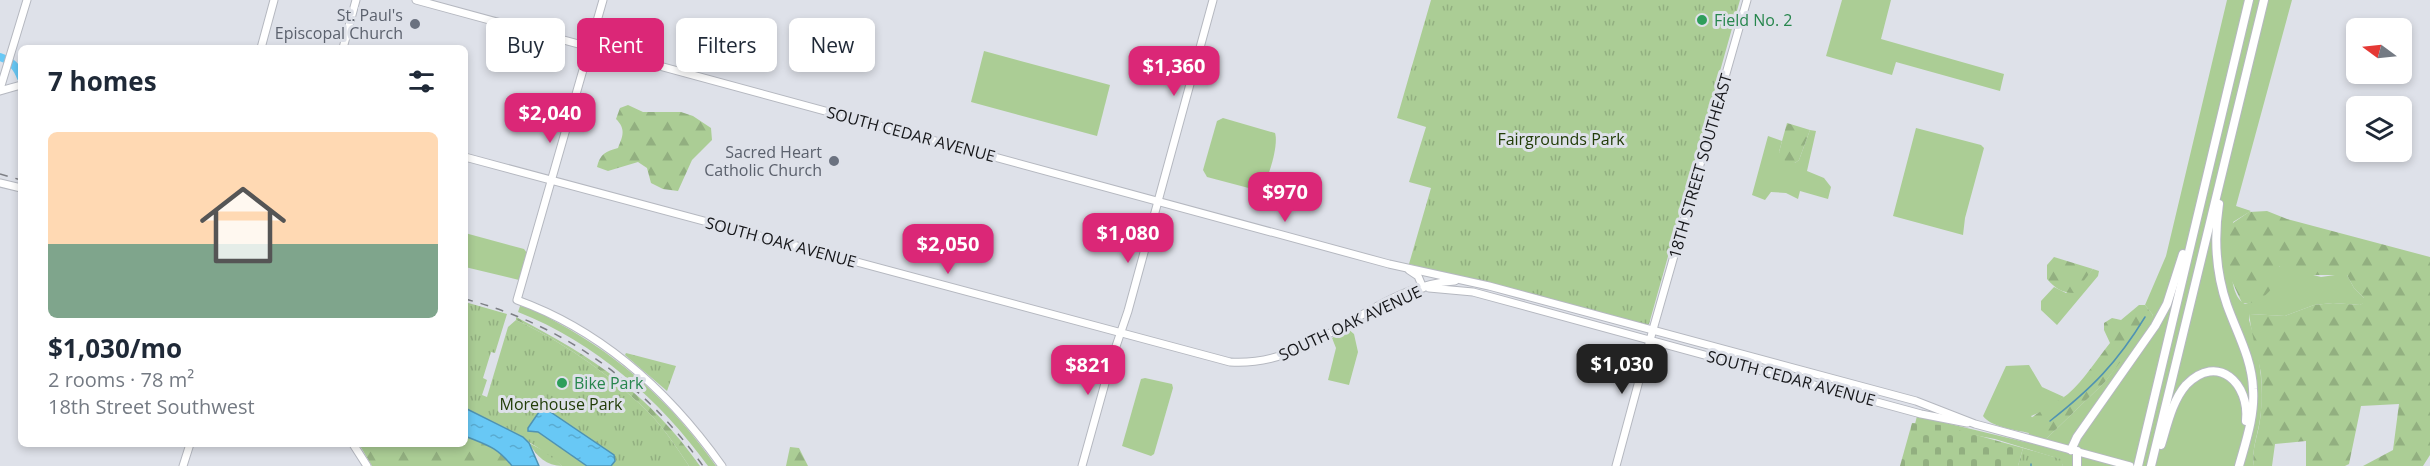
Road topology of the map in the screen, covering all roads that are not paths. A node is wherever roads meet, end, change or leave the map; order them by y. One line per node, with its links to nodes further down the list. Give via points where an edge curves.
1 (27, 0): 17 (street)
2 (356, 0): 13 (street)
3 (416, 0): 11 (street, SOUTH CEDAR AVENUE)
4 (603, 0): 10 (street)
5 (1213, 0): 24 (street)
6 (1747, 0): 28 (street, 18TH STREET SOUTHEAST)
7 (2249, 0): 21 (highway)
8 (2264, 0): 18 (highway)
9 (273, 1): 12 (street)
10 (598, 18)
11 (577, 43)
12 (262, 45)
13 (344, 45)
14 (664, 67): 24 (street, SOUTH CEDAR AVENUE)
15 (583, 72): 20 (street)
16 (18, 86): 17 (street)
17 (0, 90)
18 (2236, 113): 36 (highway, via 2218,209 2217,244 2223,292 2245,350 2253,387 2251,421); 44 (highway)
19 (468, 158): 20 (street, SOUTH OAK AVENUE)
20 (552, 180): 29 (street, SOUTH OAK AVENUE); 39 (street, via 517,300 572,325 623,358 674,404)
21 (2206, 182): 34 (highway, via 2161,315 2077,437); 43 (highway)
22 (0, 183): 23 (street)
23 (18, 187)
24 (1158, 201): 25 (street, SOUTH CEDAR AVENUE); 29 (street)
25 (1407, 268): 26 (street, SOUTH CEDAR AVENUE); 27 (street, via 1418,276)
26 (1470, 282): 27 (street, SOUTH OAK AVENUE, via 1446,282); 28 (street, SOUTH CEDAR AVENUE)
27 (1423, 288): 29 (street, SOUTH OAK AVENUE, via 1399,296 1290,354 1263,361 1218,360); 30 (street, SOUTH CEDAR AVENUE, via 1473,292)
28 (1652, 331): 30 (street, 18TH STREET SOUTHEAST); 31 (street, SOUTH CEDAR AVENUE, via 1916,401)
29 (1120, 334): 40 (street)
30 (1650, 340): 31 (street, SOUTH CEDAR AVENUE, via 1921,414); 41 (street, 18TH STREET SOUTHEAST)
31 (1976, 424): 34 (street, SOUTH CEDAR AVENUE)
32 (189, 447): 37 (street)
33 (356, 447): 38 (street)
34 (2074, 451): 35 (street, SOUTH CEDAR AVENUE); 42 (highway)
35 (2127, 465)
36 (2235, 465): 44 (highway, via 2246,423 2244,397 2232,378 2213,372 2192,380 2179,395)
37 (183, 466)
38 (367, 466)
39 (722, 466)
40 (1082, 466)
41 (1616, 466)
42 (2077, 466)
43 (2138, 466)
44 (2153, 466)

